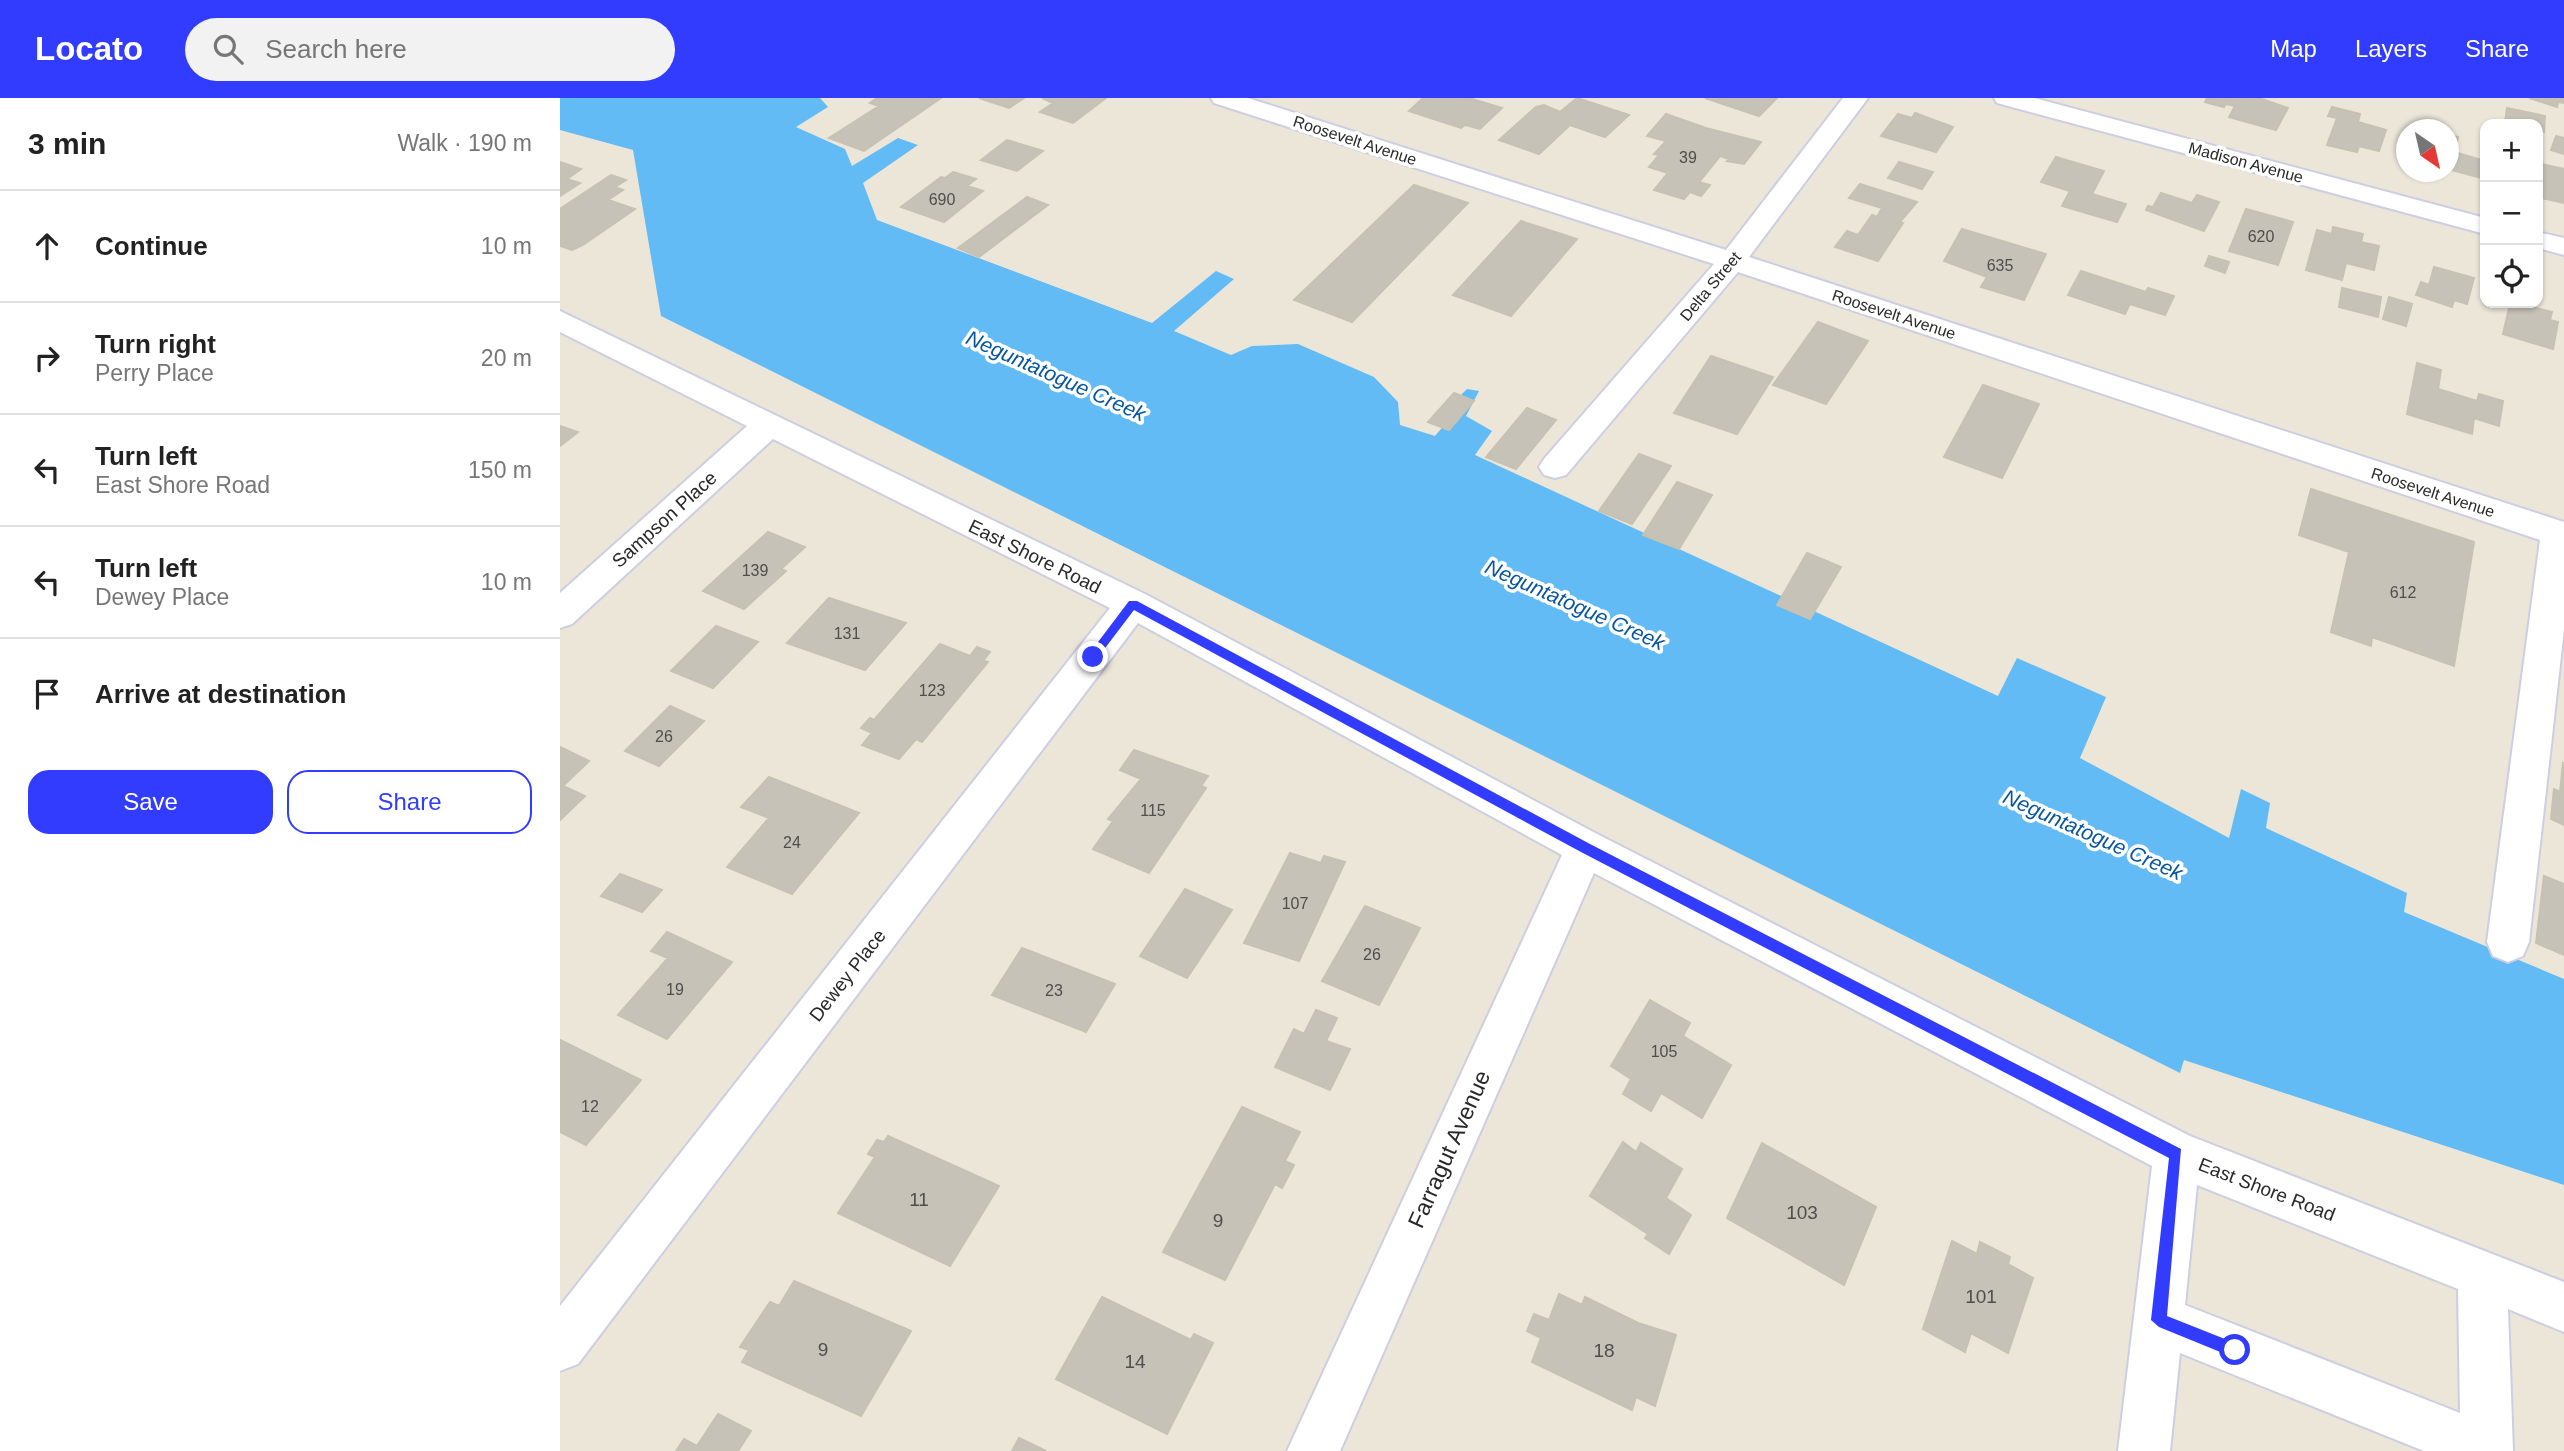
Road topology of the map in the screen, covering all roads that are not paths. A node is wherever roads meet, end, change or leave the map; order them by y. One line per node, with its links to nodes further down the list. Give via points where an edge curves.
1 (1223, 98): 7 (street, Roosevelt Avenue)
2 (1856, 98): 7 (street, Delta Street)
3 (2006, 98): 4 (street, Madison Avenue)
4 (2480, 225)
5 (2543, 241): 6 (street)
6 (2564, 247)
7 (1732, 261): 10 (street, Delta Street); 11 (street, Roosevelt Avenue)
8 (560, 320): 9 (street, East Shore Road)
9 (768, 425): 12 (street, East Shore Road); 13 (street, Sampson Place)
10 (1555, 467)
11 (2561, 534): 14 (street)
12 (1133, 604): 15 (street, East Shore Road); 21 (street, Dewey Place)
13 (560, 614)
14 (2550, 711): 16 (street)
15 (1585, 848): 17 (street, East Shore Road); 22 (street, Farragut Avenue)
16 (2508, 942)
17 (2177, 1154): 18 (street, East Shore Road); 20 (street)
18 (2483, 1274): 19 (street, East Shore Road); 24 (street)
19 (2564, 1307)
20 (2159, 1320): 23 (street); 24 (street)
21 (560, 1346)
22 (1313, 1451)
23 (2144, 1451)
24 (2487, 1451)

